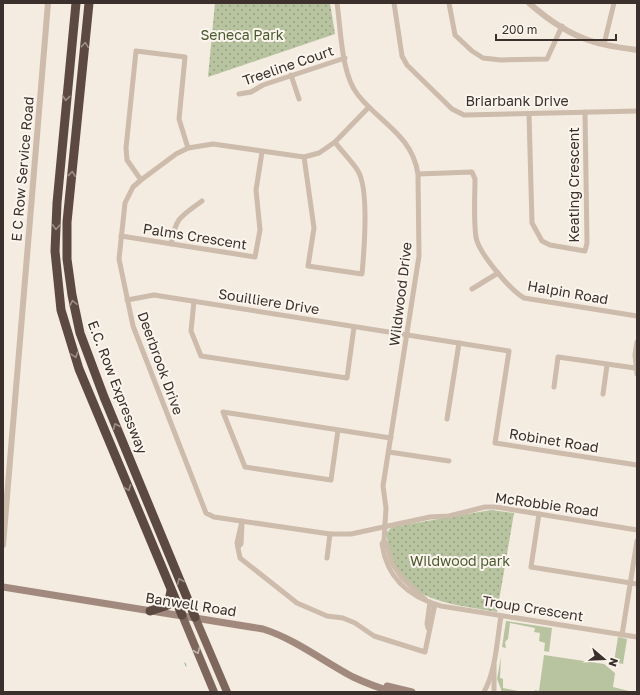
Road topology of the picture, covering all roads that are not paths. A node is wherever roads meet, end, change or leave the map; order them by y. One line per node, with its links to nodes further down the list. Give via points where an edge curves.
1 (48, 3): 55 (street, E C Row Service Road)
2 (76, 3): 60 (highway, E.C. Row Expressway, one-way to 60, via 56,224 55,252 61,310 79,369)
3 (89, 3): 65 (highway, E.C. Row Expressway, one-way to 3, via 104,397 80,333 72,295 67,259 67,222)
4 (337, 3): 12 (street, Wildwood Drive)
5 (394, 3): 19 (street, Briarbank Drive, via 402,56 452,109 464,115)
6 (450, 3): 9 (street, via 455,35 483,58 547,59)
7 (529, 3): 9 (street)
8 (614, 3): 10 (street)
9 (562, 26): 10 (street, via 585,39)
10 (604, 44): 11 (street)
11 (637, 50)
12 (345, 58): 13 (street, Treeline Court); 16 (street, Wildwood Drive, via 349,80)
13 (291, 75): 14 (street, Treeline Court, via 251,92); 15 (street)
14 (239, 94)
15 (299, 99)
16 (369, 107): 20 (street, Deerbrook Drive); 24 (street, Wildwood Drive, via 410,148 416,160)
17 (637, 111): 18 (street, Briarbank Drive)
18 (584, 112): 19 (street, Briarbank Drive); 19 (street, Keating Crescent, via 587,243 585,251 550,245 536,233 532,223)
19 (529, 114)
20 (335, 142): 23 (street, Deerbrook Drive, via 319,153); 23 (street, via 358,171 363,182 365,242 362,274 308,266 314,228)
21 (188, 148): 22 (street, Deerbrook Drive, via 213,144); 25 (street, Deerbrook Drive); 25 (street, via 179,119 185,57 136,51 126,148 127,160)
22 (262, 152): 23 (street, Deerbrook Drive); 28 (street, Palms Crescent, via 256,190 260,230 255,257)
23 (304, 157)
24 (418, 174): 29 (street, Halpin Road, via 472,172 475,179 476,240); 35 (street, Wildwood Drive, via 420,256)
25 (141, 180): 27 (street, Deerbrook Drive, via 125,203)
26 (202, 201): 28 (street, via 175,223)
27 (121, 236): 28 (street, Palms Crescent); 31 (street, Deerbrook Drive, via 119,259)
28 (171, 244)
29 (498, 272): 30 (street); 33 (street, Halpin Road, via 514,292 524,298)
30 (472, 289)
31 (126, 300): 32 (street, Souilliere Drive, via 154,295); 50 (street, Deerbrook Drive, via 133,326 206,513)
32 (194, 302): 34 (street, Souilliere Drive); 34 (street, via 191,331 201,356 347,378)
33 (637, 316)
34 (354, 327): 35 (street, Souilliere Drive)
35 (407, 335): 37 (street, Robinet Road); 45 (street, Wildwood Drive)
36 (637, 342): 39 (street)
37 (459, 343): 43 (street); 48 (street, Robinet Road, via 509,351 495,442)
38 (607, 366): 39 (street); 41 (street, via 558,357); 42 (street)
39 (635, 368): 40 (street)
40 (637, 374)
41 (554, 387)
42 (603, 394)
43 (447, 419)
44 (338, 430): 44 (street, via 261,418 223,412 245,468 331,480); 45 (street)
45 (391, 438): 46 (street, Wildwood Drive)
46 (389, 452): 47 (street); 51 (street, Wildwood Drive, via 383,486 386,508)
47 (448, 461)
48 (637, 465)
49 (539, 514): 51 (street, McRobbie Road, via 485,507 448,516); 52 (street, McRobbie Road); 57 (street, via 531,567)
50 (242, 521): 53 (street, McRobbie Road); 61 (street, via 241,544 238,548 240,558 297,603 327,616 343,618 374,636 425,652 428,628 431,624)
51 (384, 526): 53 (street, McRobbie Road, via 351,534); 61 (street, Wildwood Drive, via 384,541 392,564 402,578)
52 (637, 530)
53 (330, 534): 56 (street)
54 (637, 541): 57 (street)
55 (3, 545)
56 (327, 558)
57 (630, 583): 58 (street); 66 (street)
58 (637, 584)
59 (3, 587): 62 (main road, Banwell Road)
60 (171, 591): 62 (highway, via 168,605); 63 (highway, E.C. Row Expressway)
61 (430, 602): 64 (street, Troup Crescent)
62 (150, 610): 63 (main road, Banwell Road)
63 (182, 615): 65 (main road, Banwell Road); 70 (main road, E.C. Row Expressway, one-way to 70)
64 (501, 616): 66 (street, Troup Crescent); 68 (street)
65 (195, 617): 69 (main road, Banwell Road, via 270,631); 71 (main road, E.C. Row Expressway)
66 (622, 635): 67 (street, Troup Crescent)
67 (637, 637)
68 (494, 663): 74 (street); 75 (street)
69 (364, 681): 72 (main road, Banwell Road); 73 (main road, Banwell Road)
70 (214, 692)
71 (227, 692)
72 (393, 692)
73 (412, 692)
74 (484, 692)
75 (494, 692)

